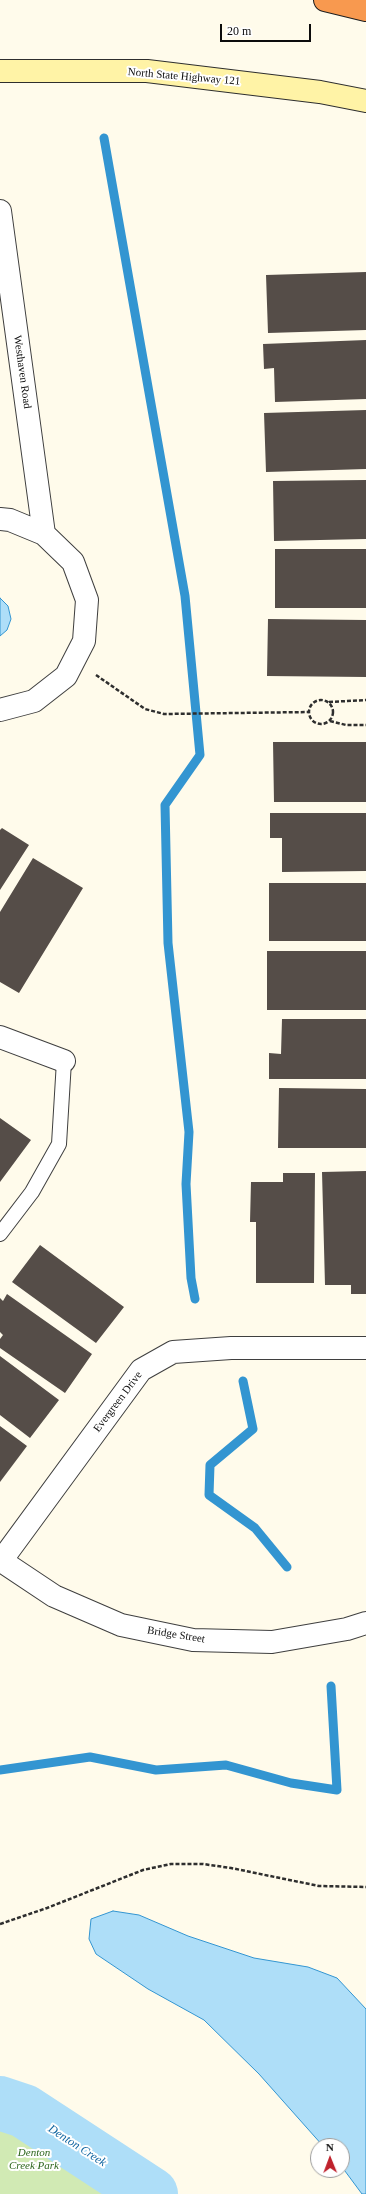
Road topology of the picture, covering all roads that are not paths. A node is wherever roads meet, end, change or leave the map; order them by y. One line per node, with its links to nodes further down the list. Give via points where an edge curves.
1 (325, 0): 2 (highway)
2 (366, 10)
3 (0, 71): 4 (main road, North State Highway 121, via 147,71 320,92)
4 (366, 101)
5 (0, 211): 7 (street, Westhaven Road)
6 (0, 519): 7 (street, via 10,520)
7 (44, 534): 8 (street, via 73,562 87,600 84,641 66,676 34,701)
8 (0, 710)
9 (0, 1037): 10 (street)
10 (64, 1061): 11 (lane, via 59,1144 32,1192)
11 (0, 1234)
12 (366, 1348): 13 (street, Evergreen Drive, via 231,1348 172,1352 141,1370)
13 (0, 1561): 14 (street, Bridge Street, via 54,1596 121,1625 193,1640 272,1642 347,1629)
14 (366, 1623)

